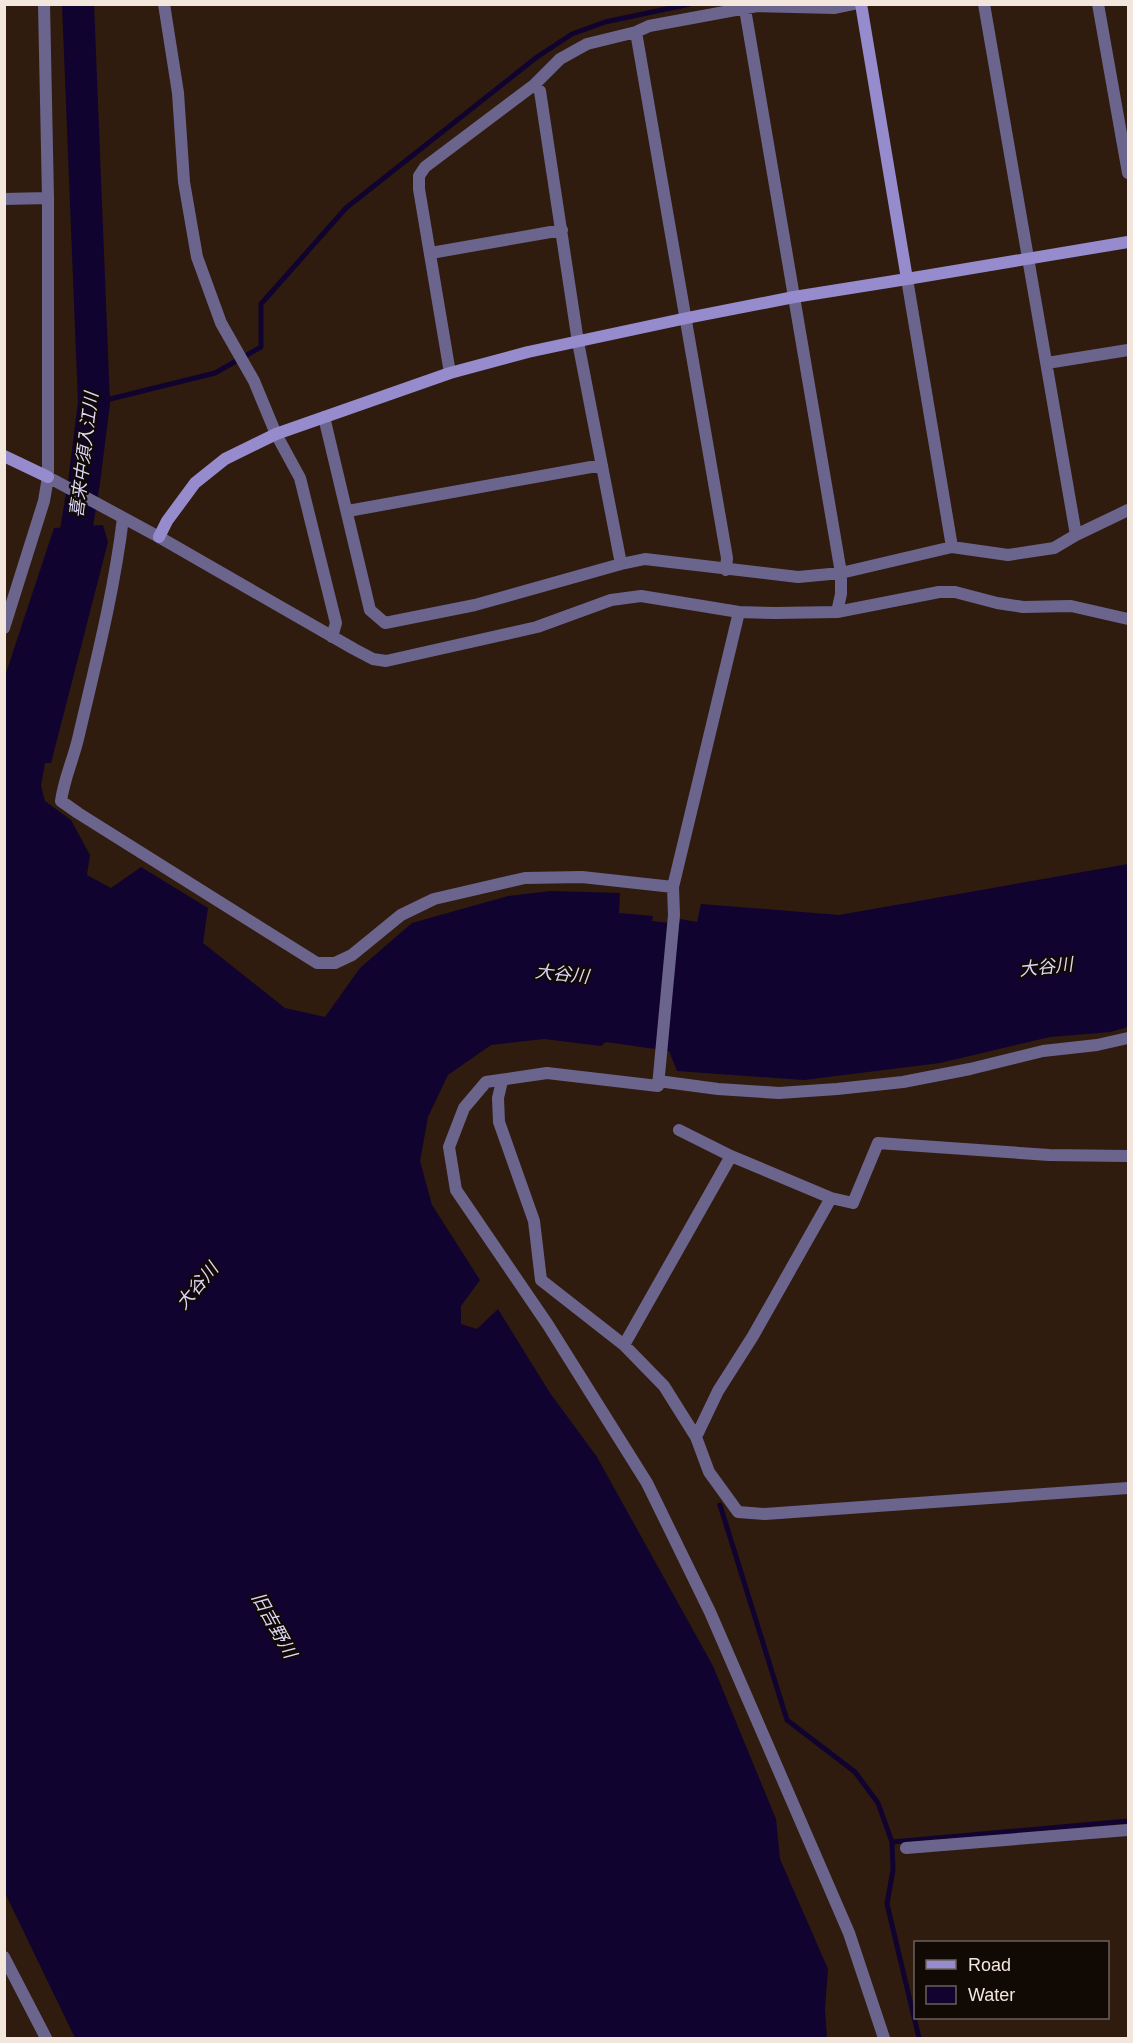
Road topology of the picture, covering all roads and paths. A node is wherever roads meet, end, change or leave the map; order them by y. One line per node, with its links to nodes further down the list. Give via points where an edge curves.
1 (44, 4): 11 (street)
2 (164, 4): 25 (street, via 178,93 184,182 197,257 221,323 254,381)
3 (854, 4): 7 (street, via 835,8)
4 (861, 4): 17 (street)
5 (984, 4): 16 (street)
6 (1098, 4): 10 (street)
7 (744, 9): 8 (street, via 649,26); 18 (street)
8 (636, 32): 9 (street, via 587,44 560,59); 19 (street)
9 (534, 85): 13 (street, via 540,91); 15 (street, via 425,167 419,176)
10 (1128, 173)
11 (48, 198): 12 (street); 28 (street)
12 (4, 199)
13 (562, 230): 15 (street); 20 (street)
14 (1128, 242): 16 (street)
15 (431, 253): 23 (street)
16 (1029, 259): 17 (street); 22 (street)
17 (907, 279): 18 (street); 34 (street)
18 (794, 297): 19 (street); 37 (street)
19 (687, 318): 20 (street); 36 (street, via 728,558)
20 (578, 342): 23 (street); 27 (street)
21 (1128, 350): 22 (street)
22 (1047, 363): 32 (street)
23 (450, 373): 24 (street)
24 (324, 417): 25 (street); 30 (street)
25 (276, 434): 33 (street, via 225,459 195,483); 42 (street, via 300,478 336,623)
26 (4, 456): 28 (street)
27 (602, 465): 30 (street); 35 (street)
28 (48, 477): 31 (street); 41 (street)
29 (1128, 510): 32 (street)
30 (348, 511): 35 (street, via 370,610 385,623 476,605)
31 (119, 516): 33 (street); 43 (street, via 117,566 77,743 63,782 61,801 78,813 317,963 335,963 352,955 401,915 434,899 525,878 582,877)
32 (1076, 535): 34 (street, via 1054,548 1008,555)
33 (159, 537): 42 (street)
34 (952, 547): 37 (street)
35 (621, 564): 36 (street, via 645,559)
36 (726, 570): 37 (street, via 798,577)
37 (842, 573): 39 (street)
38 (739, 612): 39 (street); 42 (street, via 641,596 611,600 537,627 386,661 373,659); 43 (street)
39 (837, 612): 40 (street, via 955,592 1014,606 1071,606)
40 (1128, 619)
41 (4, 628)
42 (332, 637)
43 (674, 887): 45 (street)
44 (1128, 1038): 45 (street, via 1043,1051 903,1082 837,1089 779,1093 718,1089)
45 (659, 1075): 46 (street, via 658,1086 547,1073)
46 (502, 1081): 51 (street, via 499,1122 534,1221 541,1280); 58 (street, via 486,1082 464,1108 449,1147 456,1190 548,1325 647,1483 710,1612 826,1879 849,1933)
47 (679, 1130): 48 (street)
48 (730, 1156): 50 (street); 51 (street)
49 (1128, 1156): 50 (street, via 1049,1155 878,1143 853,1203)
50 (831, 1198): 52 (street, via 718,1391)
51 (624, 1345): 52 (street, via 664,1386)
52 (696, 1437): 53 (street, via 709,1472 738,1512 765,1514)
53 (1128, 1488)
54 (1128, 1830): 55 (street)
55 (906, 1848)
56 (4, 1957): 57 (street)
57 (46, 2038)
58 (884, 2038)

